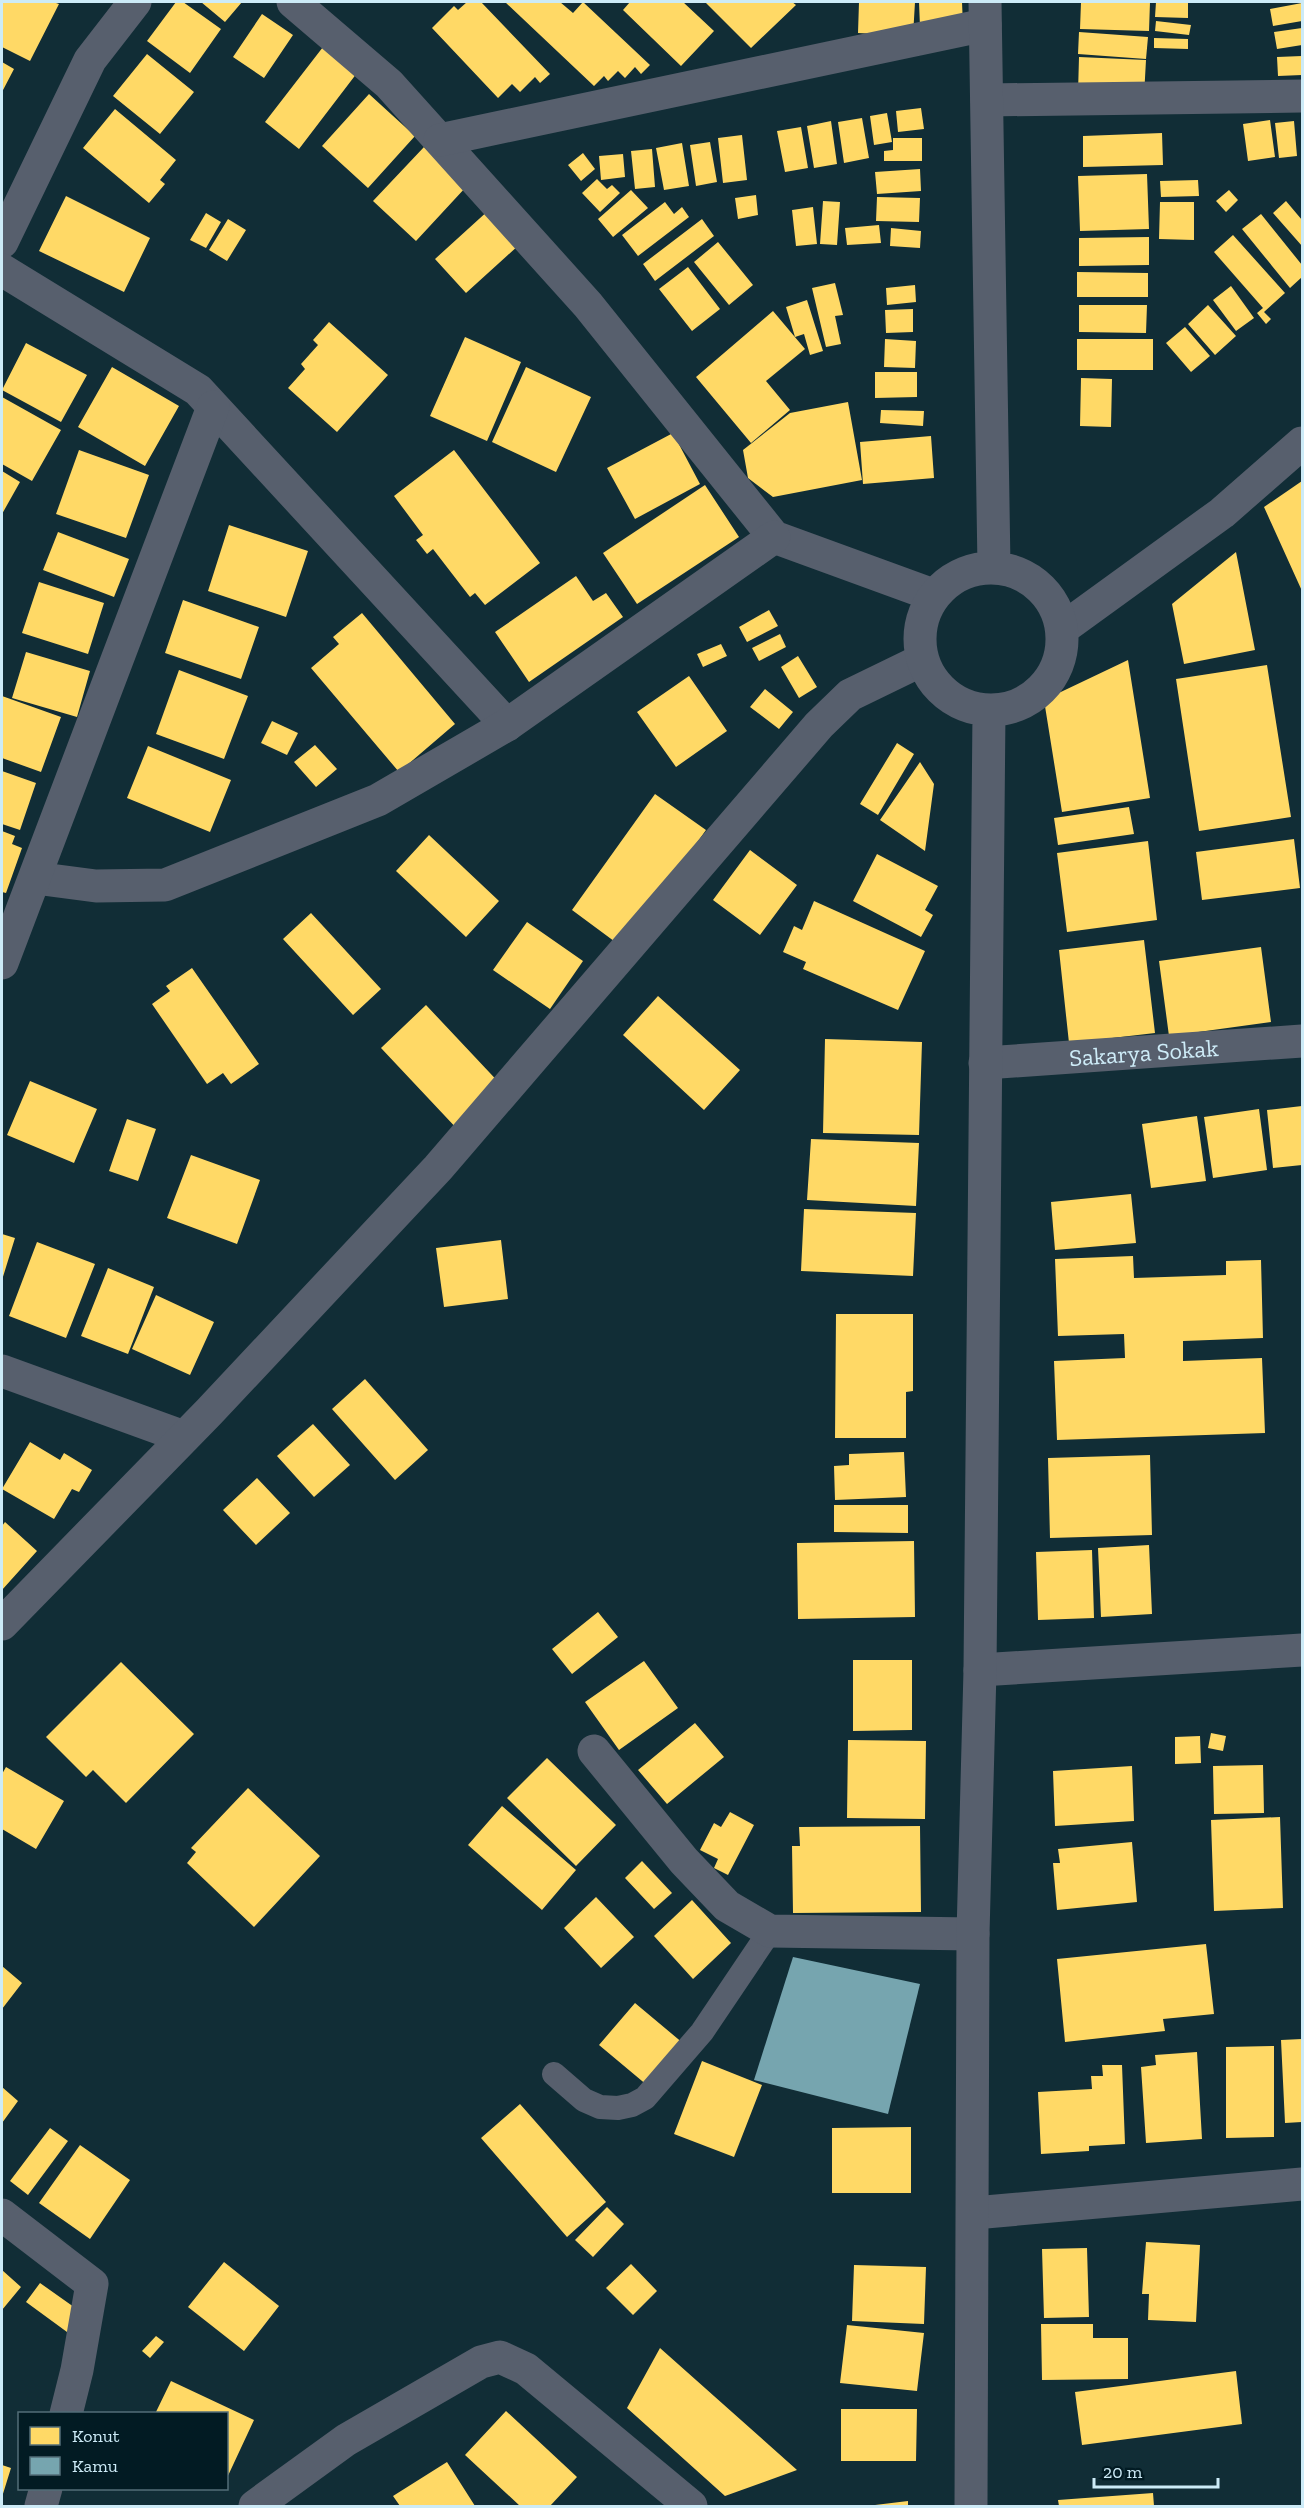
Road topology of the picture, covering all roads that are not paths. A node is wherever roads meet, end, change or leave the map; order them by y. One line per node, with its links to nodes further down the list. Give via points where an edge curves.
1 (135, 2): 7 (street, via 90,60)
2 (293, 2): 6 (street, via 388,84)
3 (985, 13): 5 (street); 6 (street)
4 (1302, 96): 5 (street)
5 (987, 100): 12 (street)
6 (440, 140): 11 (street, via 588,305)
7 (2, 242)
8 (2, 270): 9 (street, via 198,390)
9 (213, 407): 17 (street); 18 (street)
10 (1302, 443): 14 (street, via 1222,513)
11 (774, 537): 13 (street); 17 (street)
12 (994, 567): 13 (street, via 971,570); 14 (street, via 1018,572 1039,585 1054,605)
13 (933, 595): 15 (street, via 919,637)
14 (1062, 628): 16 (street, via 1061,654 1047,683 1014,708)
15 (922, 660): 16 (street, via 932,680 947,696 967,707); 23 (street, via 850,695 819,725 438,1168)
16 (989, 711): 21 (street)
17 (507, 725): 18 (street, via 378,800 165,885 96,886)
18 (35, 878): 19 (street)
19 (2, 963)
20 (1302, 1041): 21 (street, Sakarya Sokak)
21 (985, 1063): 26 (street)
22 (2, 1371): 23 (street)
23 (184, 1437): 24 (street)
24 (2, 1624)
25 (1302, 1650): 26 (street)
26 (980, 1670): 29 (street)
27 (594, 1751): 28 (street, via 684,1861 727,1906)
28 (770, 1931): 29 (street); 30 (lane, via 702,2032 645,2098 618,2108 600,2107 584,2100)
29 (973, 1935): 32 (street)
30 (554, 2074)
31 (1302, 2184): 32 (street)
32 (974, 2213): 39 (street)
33 (2, 2215): 34 (street, via 92,2284)
34 (66, 2412)
35 (45, 2490): 36 (street)
36 (41, 2506)
37 (255, 2506): 38 (street, via 346,2440 481,2362 500,2357 526,2369)
38 (691, 2506)
39 (971, 2506)

